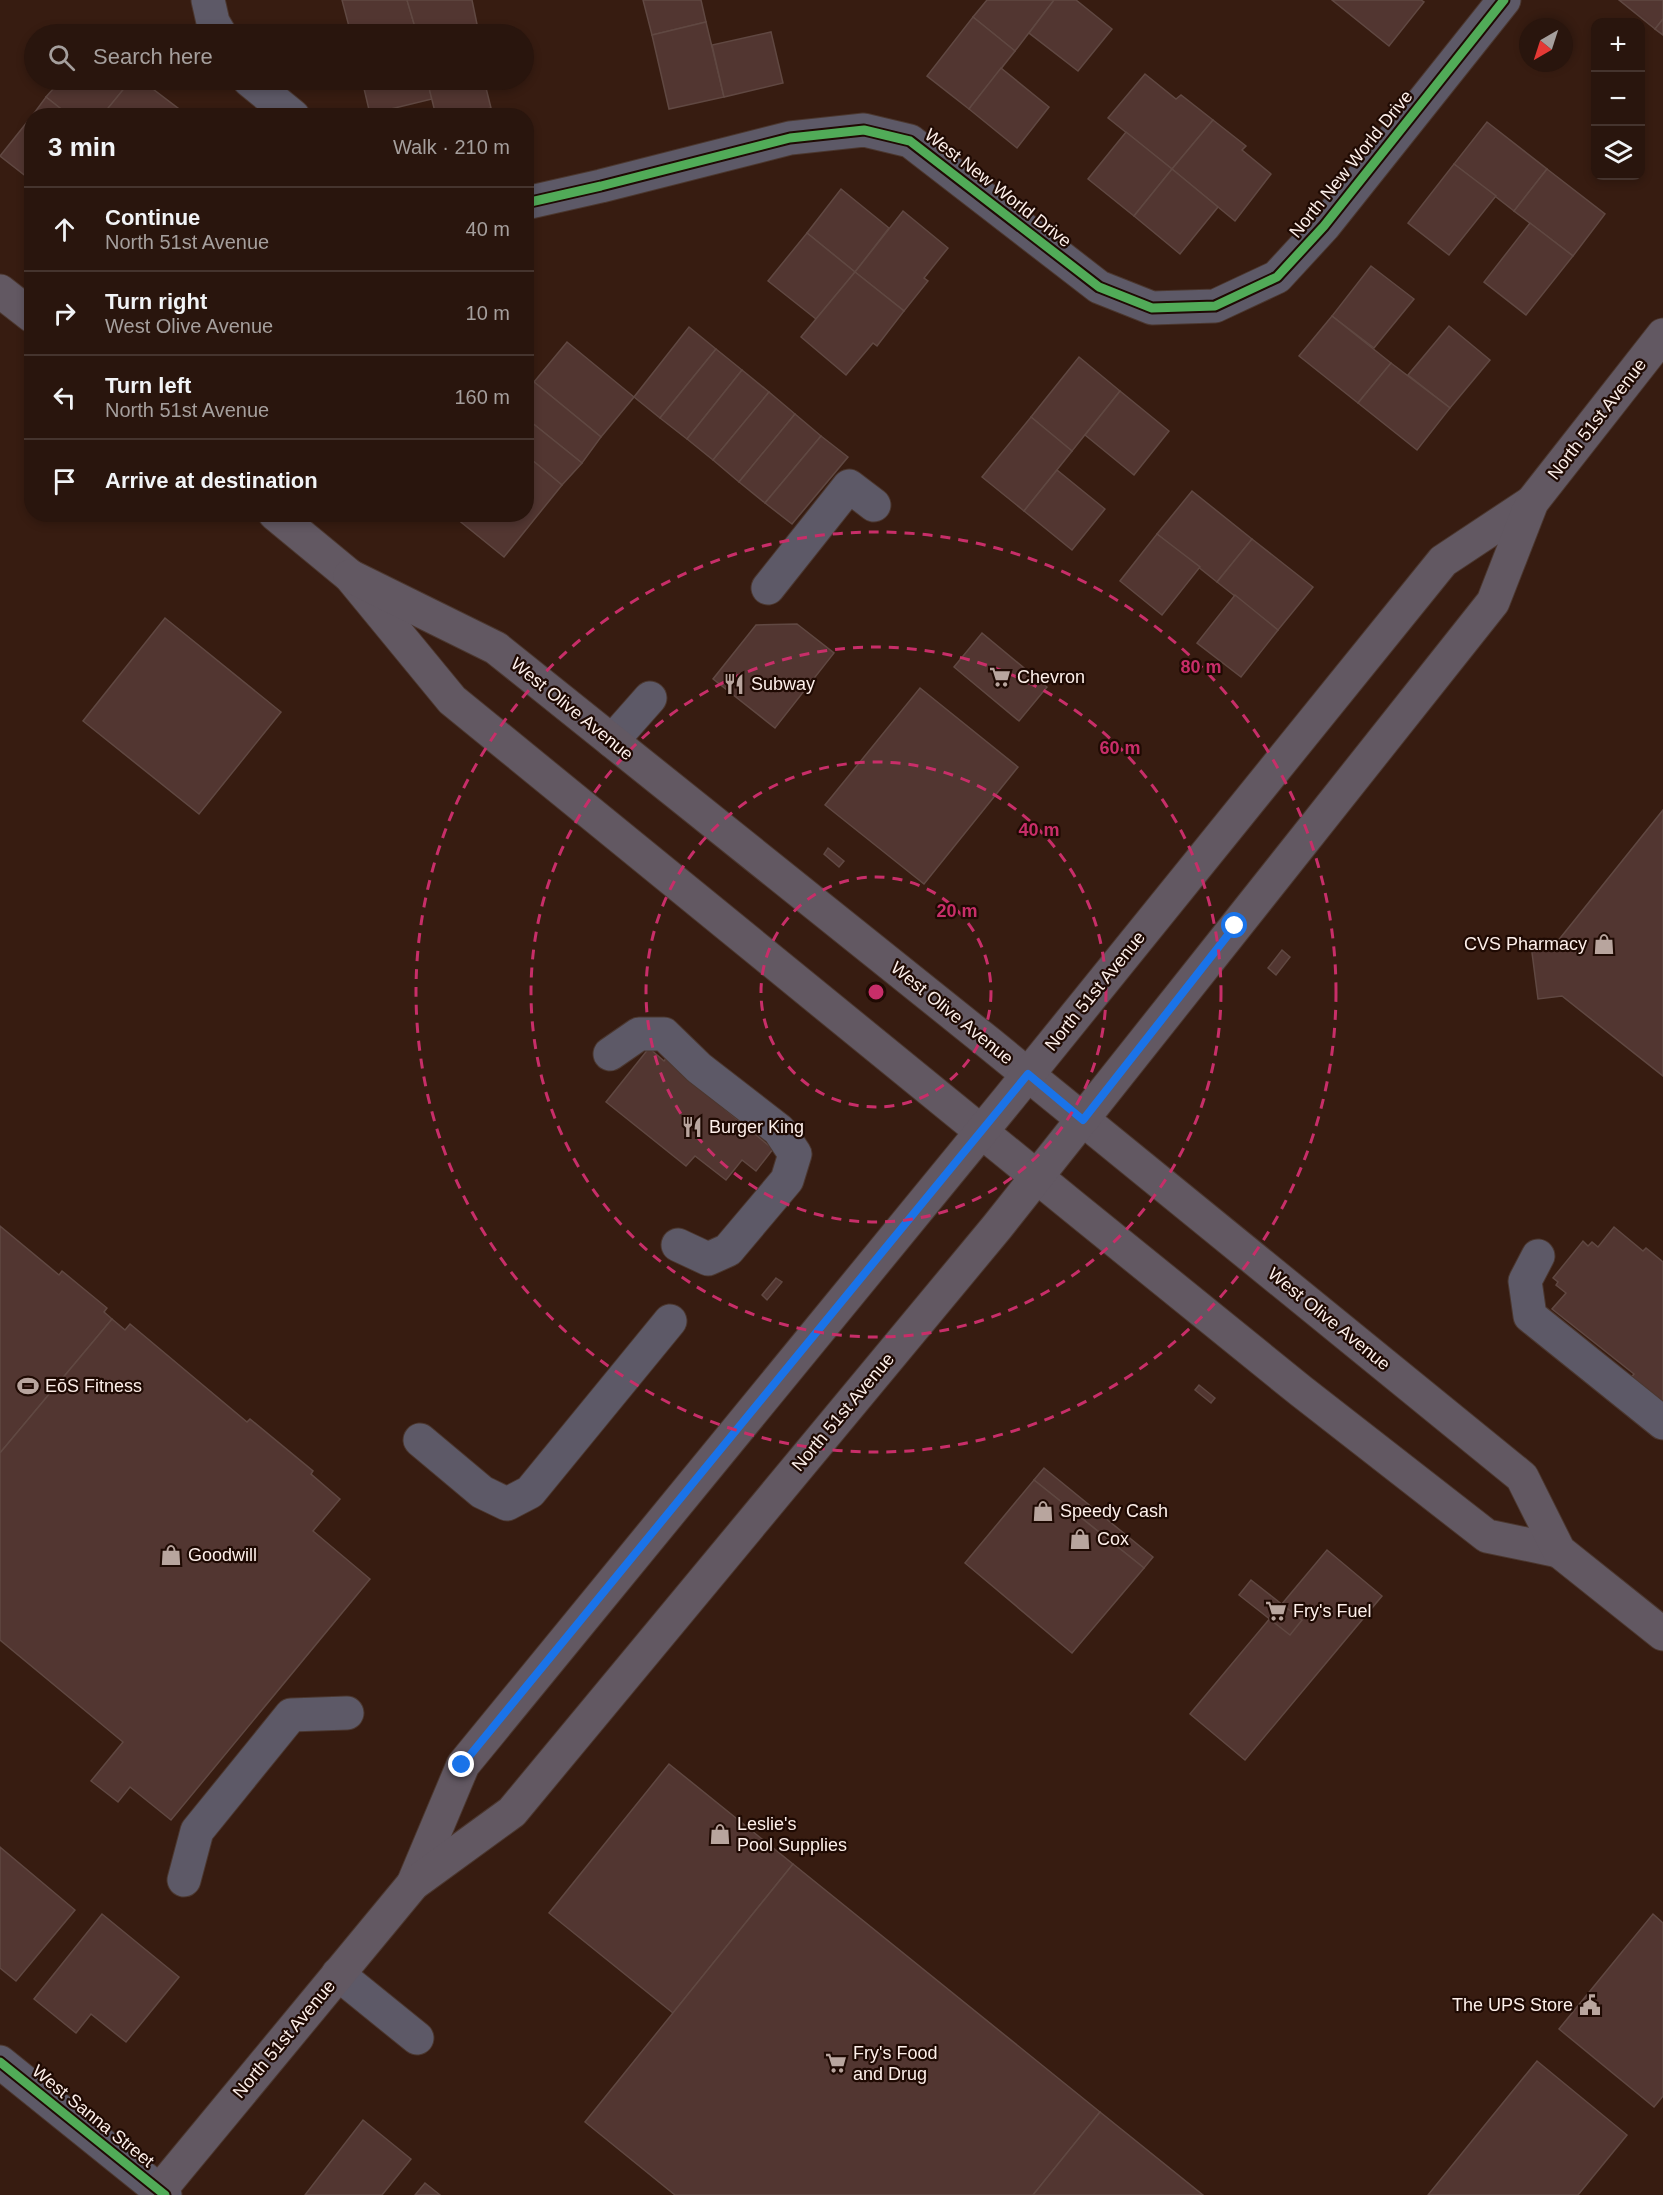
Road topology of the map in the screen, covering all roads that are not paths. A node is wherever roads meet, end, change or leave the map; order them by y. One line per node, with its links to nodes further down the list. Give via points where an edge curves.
1 (208, 0): 3 (street)
2 (1504, 0): 8 (street, North New World Drive, via 1324,226 1277,277 1215,306)
3 (214, 24)
4 (261, 90): 5 (street)
5 (283, 108)
6 (534, 201): 8 (street, West New World Drive, via 790,138 864,130 910,141 1099,287 1152,308)
7 (0, 291): 9 (main road)
8 (1193, 306)
9 (24, 310)
10 (1663, 335): 11 (main road, North 51st Avenue)
11 (1532, 502): 19 (main road, North 51st Avenue, via 1443,561); 20 (main road, North 51st Avenue, via 1493,602)
12 (874, 505): 15 (street, via 849,486)
13 (285, 522): 14 (main road, West Olive Avenue)
14 (350, 576): 17 (main road, West Olive Avenue, via 496,648); 21 (main road, West Olive Avenue, via 452,700)
15 (768, 588)
16 (650, 698): 17 (street)
17 (612, 741): 19 (main road, West Olive Avenue)
18 (610, 1054): 23 (street, via 639,1034 664,1034 699,1068 779,1130 795,1154 787,1180 728,1250 708,1259)
19 (1028, 1074): 20 (main road, West Olive Avenue); 21 (main road, North 51st Avenue)
20 (1083, 1120): 22 (main road, North 51st Avenue); 28 (main road, West Olive Avenue, via 1522,1476)
21 (981, 1131): 22 (main road, West Olive Avenue); 32 (main road, North 51st Avenue, via 462,1765)
22 (1037, 1177): 28 (main road, West Olive Avenue, via 1487,1536); 32 (main road, North 51st Avenue, via 512,1812)
23 (678, 1245)
24 (1538, 1256): 26 (street, via 1526,1281 1530,1316)
25 (670, 1321): 27 (street, via 530,1492 507,1504 482,1492)
26 (1663, 1423)
27 (420, 1440)
28 (1559, 1551): 29 (main road, West Olive Avenue)
29 (1663, 1634)
30 (347, 1713): 31 (street, via 291,1715 197,1831)
31 (184, 1880)
32 (413, 1884): 33 (main road, North 51st Avenue)
33 (338, 1974): 34 (street); 36 (main road, North 51st Avenue)
34 (417, 2038)
35 (0, 2062): 36 (street, West Sanna Street)
36 (160, 2194)

